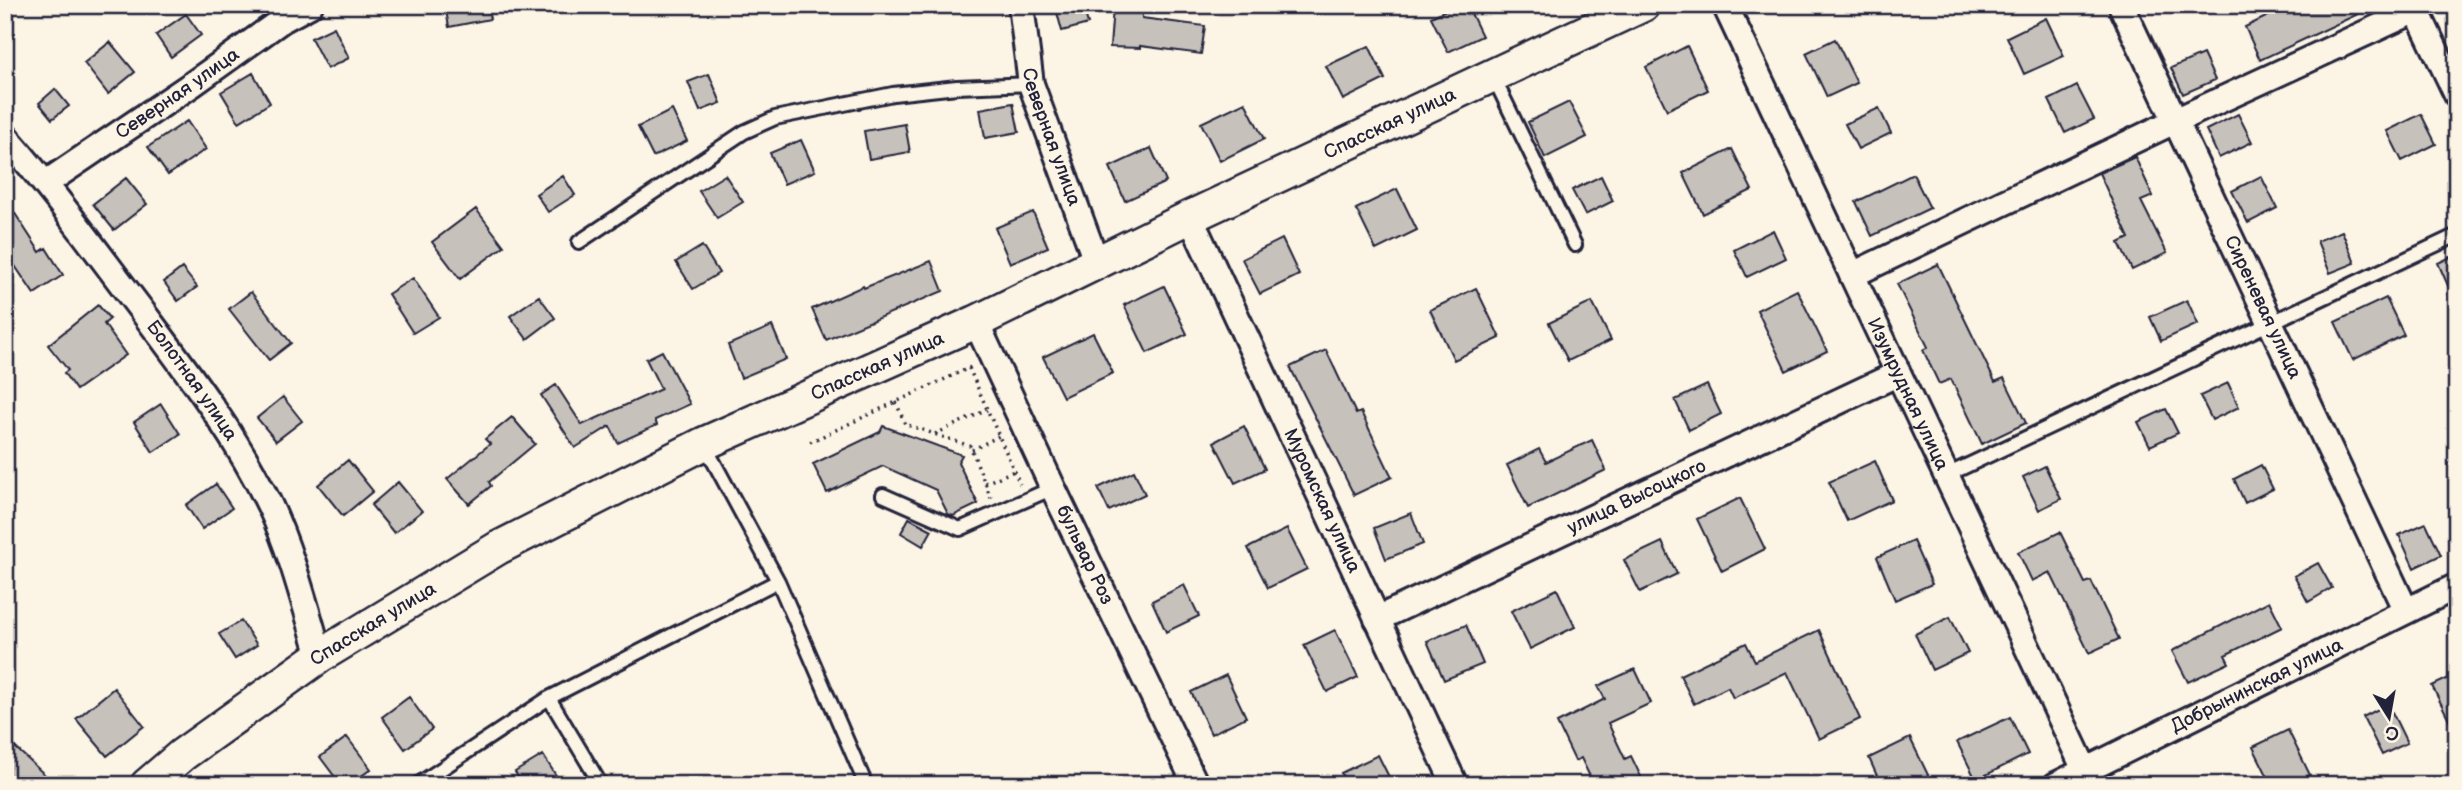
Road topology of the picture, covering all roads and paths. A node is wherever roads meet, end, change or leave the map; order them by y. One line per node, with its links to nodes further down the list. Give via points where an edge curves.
1 (310, 5): 12 (street, Северная улица)
2 (1021, 5): 8 (street, Северная улица)
3 (1643, 5): 7 (street, Спасская улица)
4 (1725, 5): 18 (street, Изумрудная улица)
5 (2121, 5): 10 (street, Сиреневая улица)
6 (2415, 8): 9 (street); 10 (street)
7 (1492, 74): 13 (street, Спасская улица); 16 (lane)
8 (1031, 84): 15 (lane, via 893,94 775,118 744,132); 17 (street, Северная улица)
9 (2457, 95)
10 (2177, 120): 18 (street); 20 (street, Сиреневая улица)
11 (5, 136): 12 (street, Болотная улица)
12 (46, 183): 42 (street, Болотная улица, via 209,400 252,469 292,564)
13 (1190, 217): 17 (street, Спасская улица); 41 (street, Муромская улица)
14 (2457, 235): 20 (lane)
15 (579, 242)
16 (1576, 245)
17 (1097, 264): 19 (street, Спасская улица)
18 (1852, 275): 23 (street, Изумрудная улица)
19 (976, 322): 21 (street, бульвар Роз); 29 (street, Спасская улица)
20 (2271, 324): 32 (lane); 40 (street, Сиреневая улица)
21 (993, 357): 22 (path); 34 (street, бульвар Роз)
22 (969, 368): 24 (path); 25 (path)
23 (1897, 374): 32 (street, Изумрудная улица); 41 (street, улица Высоцкого)
24 (895, 402): 26 (path, via 905,424); 28 (path)
25 (988, 410): 26 (path); 27 (path)
26 (935, 434): 30 (path)
27 (999, 436): 30 (path); 31 (path)
28 (810, 442)
29 (704, 444): 38 (lane); 42 (street, Спасская улица, via 498,548)
30 (972, 450): 33 (path)
31 (1014, 471): 33 (path); 36 (path)
32 (1947, 475): 44 (street, Изумрудная улица)
33 (985, 483): 37 (path)
34 (1053, 488): 36 (lane); 49 (street, бульвар Роз)
35 (883, 495): 37 (lane, via 960,529)
36 (1027, 500): 37 (lane)
37 (997, 513)
38 (778, 581): 43 (lane); 48 (lane)
39 (2457, 586): 40 (street, Добрынинская улица)
40 (2406, 611): 44 (street, Добрынинская улица)
41 (1377, 619): 50 (street, Муромская улица)
42 (320, 656): 45 (street, Спасская улица)
43 (548, 698): 46 (lane); 47 (lane)
44 (2089, 778): 51 (street, Добрынинская улица)
45 (147, 785)
46 (417, 785)
47 (601, 785)
48 (866, 785)
49 (1196, 785)
50 (1455, 785)
51 (2056, 785)

